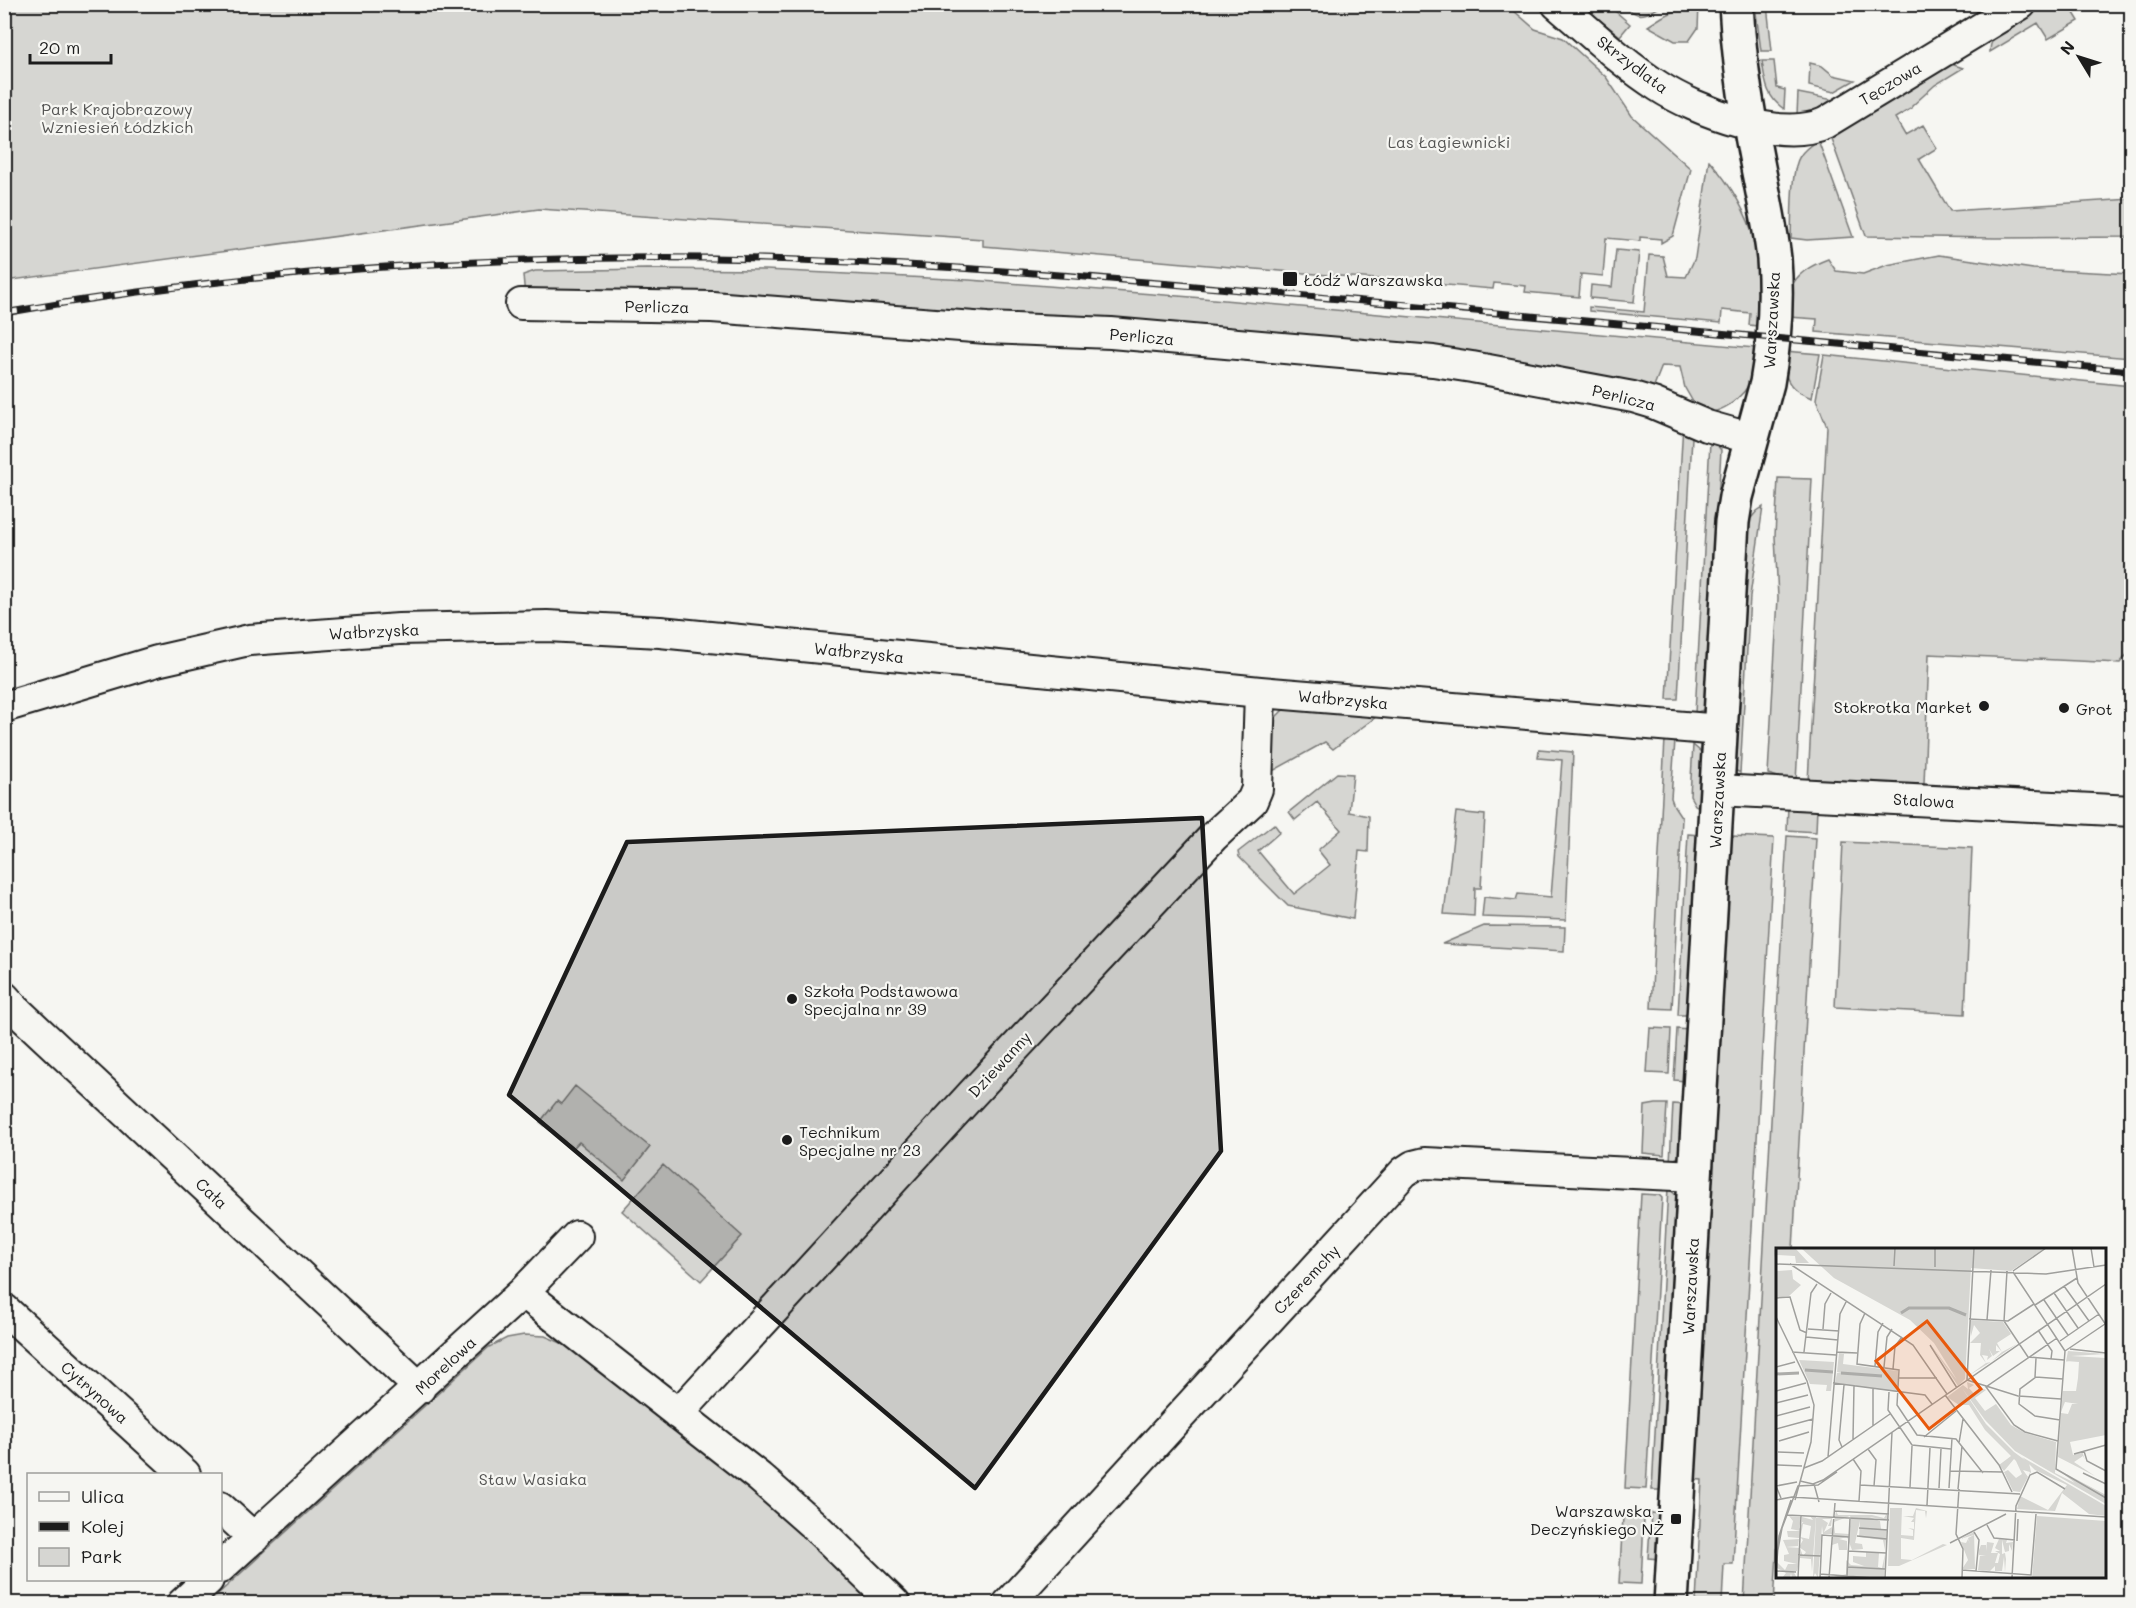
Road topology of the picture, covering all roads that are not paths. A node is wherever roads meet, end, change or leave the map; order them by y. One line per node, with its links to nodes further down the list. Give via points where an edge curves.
1 (1557, 4): 4 (street, Skrzydlata, via 1659,88 1700,107)
2 (1736, 4): 4 (street, Warszawska)
3 (2020, 4): 4 (street, Tęczowa, via 1819,125 1789,129)
4 (1750, 123): 6 (street, Warszawska, via 1774,260 1771,364)
5 (521, 304): 6 (street, Perlicza, via 712,307 987,328 1111,333 1433,362 1633,397)
6 (1753, 439): 9 (street, Warszawska, via 1732,522)
7 (1260, 692): 8 (street, Wałbrzyska, via 660,632 540,626 399,628 249,640 157,661); 9 (street, Wałbrzyska); 18 (street, Dziewanny, via 1257,789 1252,801 1213,837 955,1112)
8 (4, 707)
9 (1721, 730): 10 (street, Warszawska)
10 (1718, 790): 11 (street, Stalowa); 13 (street, Warszawska)
11 (2132, 811)
12 (4, 997): 17 (street, Cała)
13 (1696, 1176): 26 (street, Czeremchy, via 1425,1163 1413,1166); 27 (street, Warszawska)
14 (577, 1236): 15 (street, Morelowa)
15 (523, 1292): 17 (street, Morelowa); 18 (street)
16 (4, 1309): 19 (street, Cytrynowa)
17 (420, 1388): 21 (street, Morelowa)
18 (678, 1414): 25 (street, via 789,1502)
19 (184, 1473)
20 (222, 1509): 21 (street)
21 (254, 1538): 22 (street, Morelowa)
22 (222, 1566)
23 (207, 1581): 24 (street)
24 (182, 1604)
25 (895, 1604)
26 (1008, 1604)
27 (1671, 1604)

